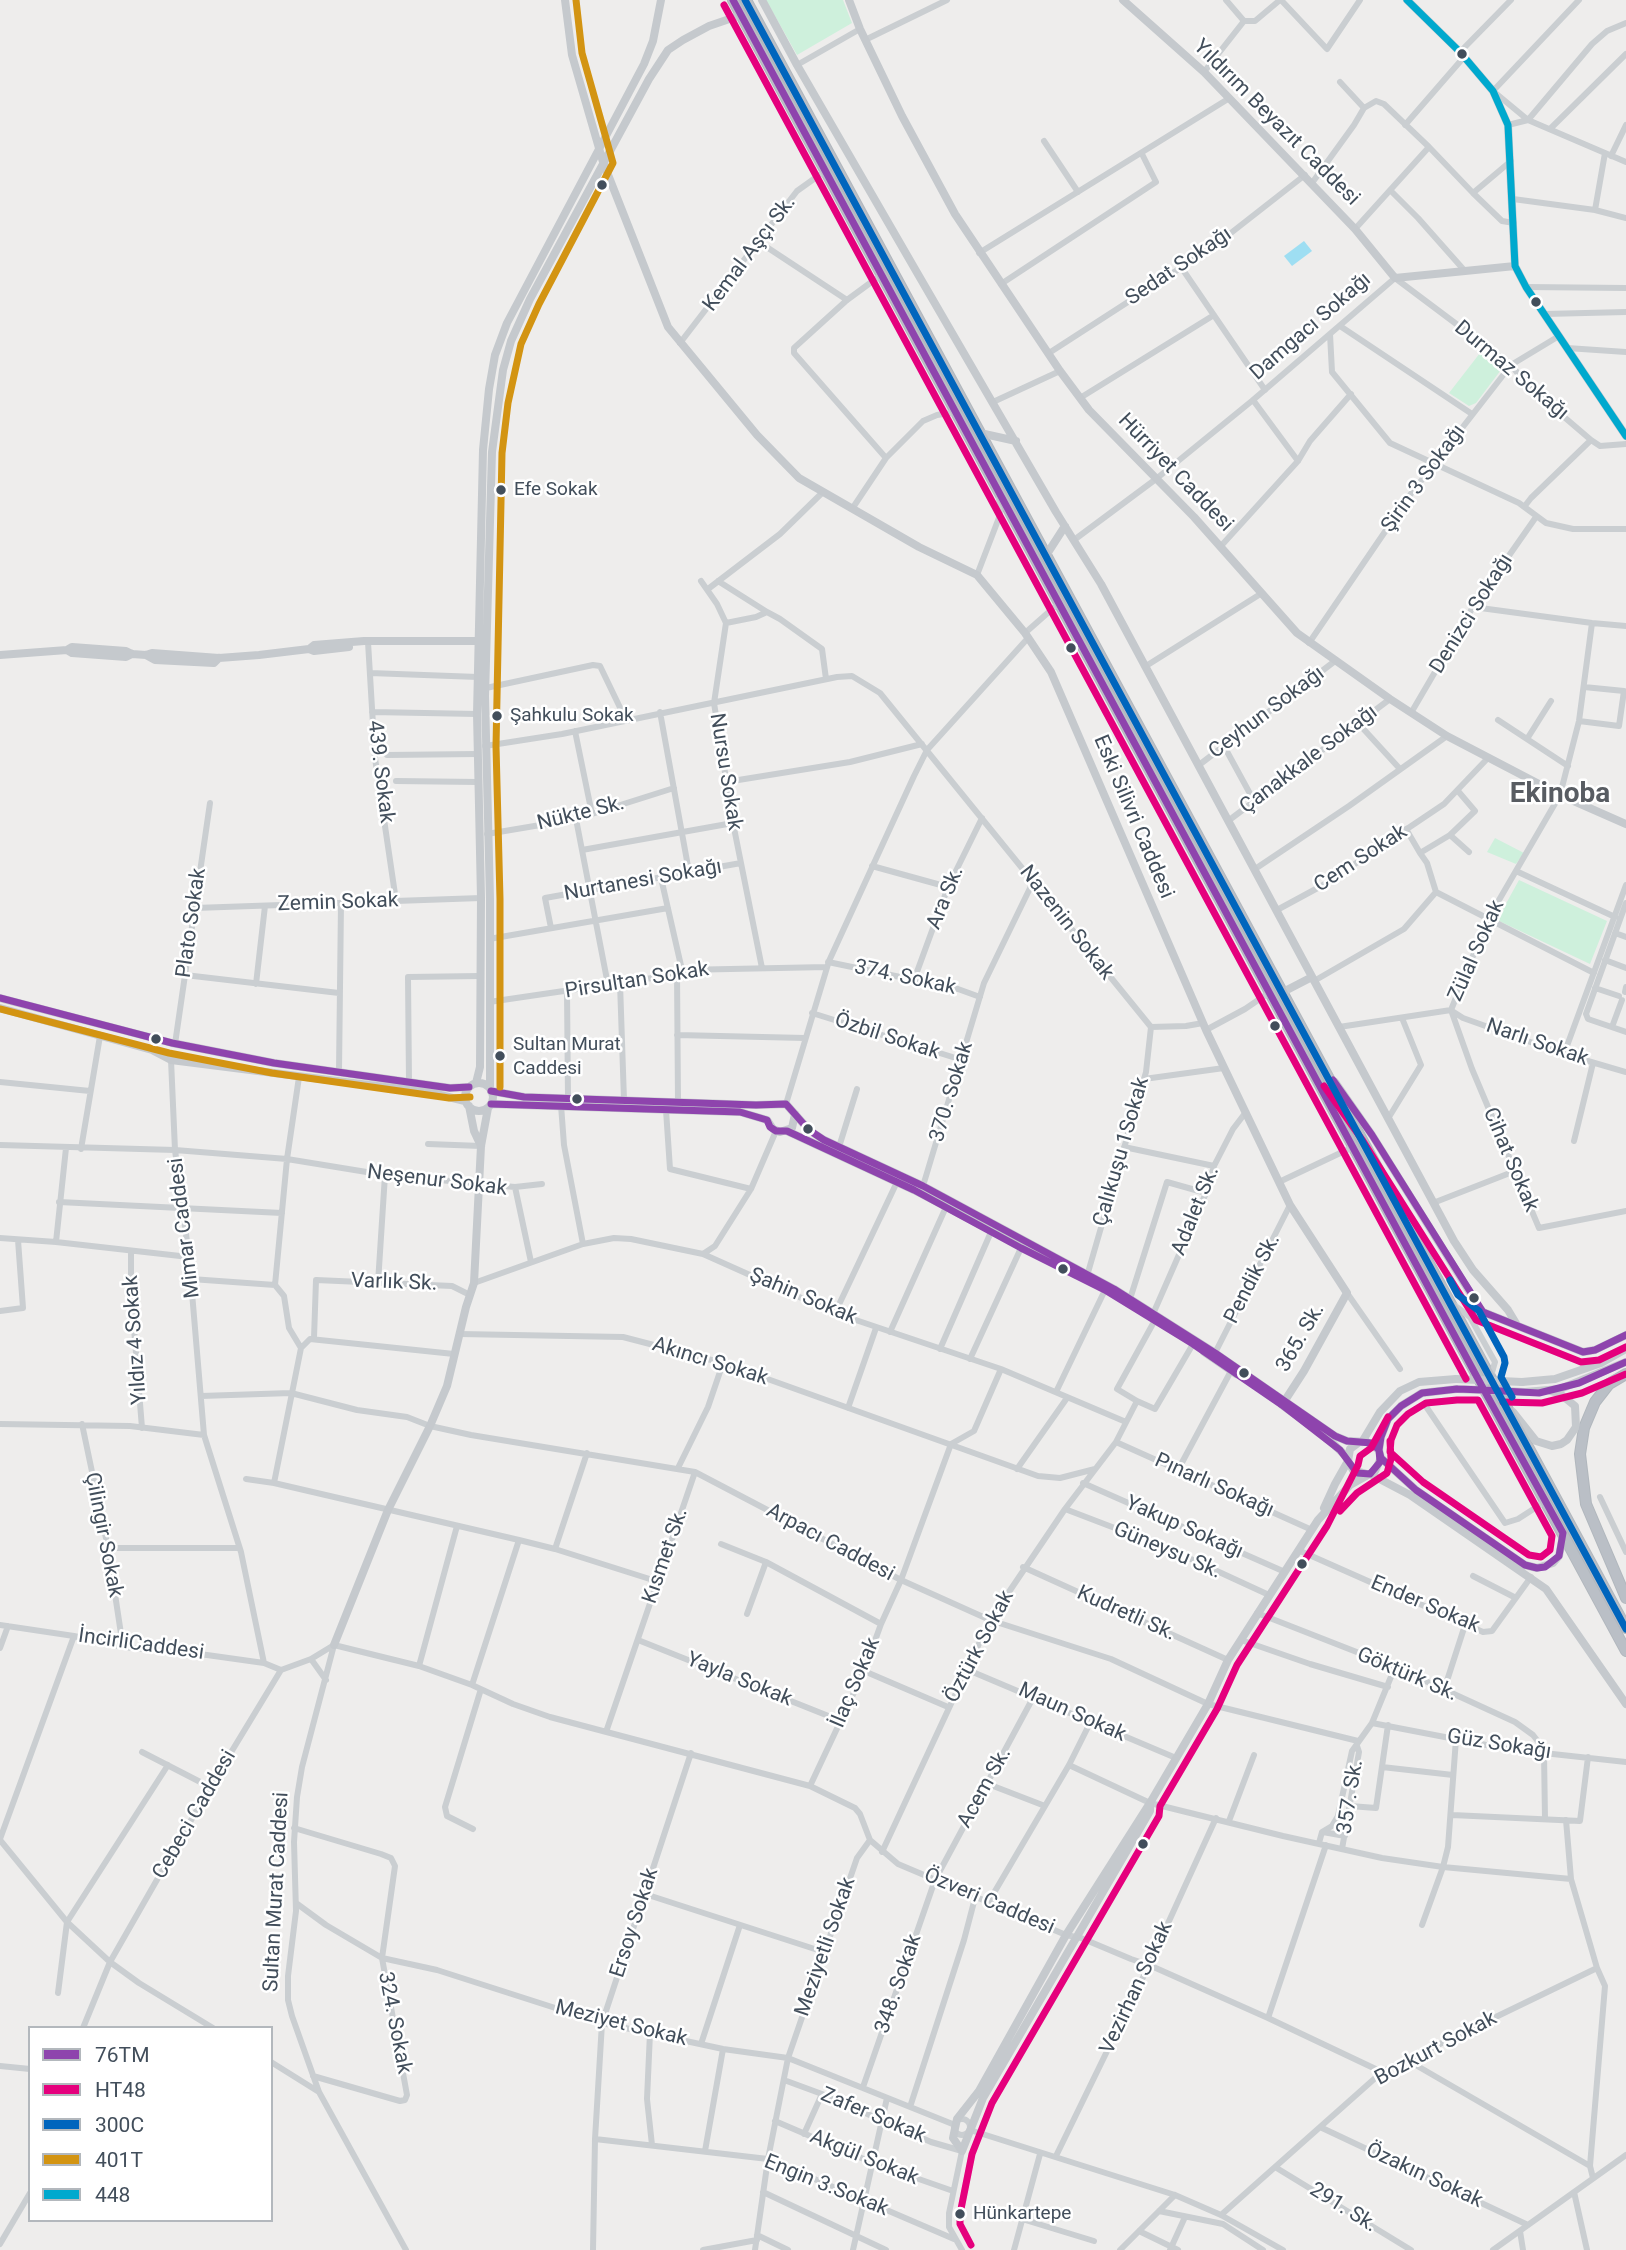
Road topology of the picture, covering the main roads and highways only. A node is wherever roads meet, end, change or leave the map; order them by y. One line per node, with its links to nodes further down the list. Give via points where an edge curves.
1 (565, 0): 12 (main road, via 572,55)
2 (661, 0): 10 (main road)
3 (733, 0): 9 (highway)
4 (746, 0): 16 (highway)
5 (762, 0): 18 (main road)
6 (849, 0): 24 (main road, Hürriyet Caddesi, via 955,214 1059,371 1297,633 1447,736)
7 (1123, 0): 15 (main road, Yıldırım Beyazıt Caddesi, via 1204,72 1305,175)
8 (1407, 0): 14 (main road, via 1493,91 1507,125)
9 (741, 15): 11 (main road, via 683,40 668,50); 56 (highway)
10 (645, 60): 11 (main road); 12 (main road)
11 (657, 66): 13 (main road)
12 (599, 145): 13 (main road, Eski Silivri Caddesi); 20 (main road, via 524,287 495,355 485,420)
13 (603, 162): 20 (main road, via 511,341 503,370); 41 (main road, Eski Silivri Caddesi, via 668,327 757,435 799,478 977,575 1051,672 1204,1027 1290,1205)
14 (1516, 266): 15 (main road, Damgacı Sokağı); 17 (main road)
15 (1395, 278)
16 (980, 433): 18 (main road); 21 (highway)
17 (1626, 436)
18 (1016, 441): 19 (main road)
19 (1066, 526): 21 (main road); 25 (main road)
20 (485, 528): 22 (main road)
21 (1047, 554): 26 (highway)
22 (482, 641): 23 (main road, via 364,641 219,658 72,647); 32 (main road, via 477,715 480,1067); 33 (main road)
23 (0, 655)
24 (1626, 824)
25 (1313, 979): 26 (main road); 43 (main road, via 1433,1203 1473,1270)
26 (1283, 992): 31 (highway)
27 (0, 998): 29 (main road)
28 (0, 1008): 30 (main road)
29 (175, 1044): 30 (main road, via 166,1045 163,1051); 30 (main road, via 183,1051 182,1057); 32 (main road, via 450,1088)
30 (171, 1059): 34 (main road, via 432,1093)
31 (1326, 1070): 43 (main road, via 1373,1135 1479,1307); 49 (highway)
32 (473, 1085): 33 (main road, via 482,1083); 34 (main road)
33 (491, 1089): 35 (main road, via 524,1097); 36 (main road)
34 (467, 1103): 36 (main road, via 481,1110); 40 (main road)
35 (776, 1104): 37 (main road, via 786,1104); 38 (main road)
36 (489, 1106): 38 (main road, via 740,1112); 40 (main road)
37 (795, 1114): 39 (main road); 42 (main road, via 809,1130 839,1147 923,1186 1130,1299)
38 (767, 1120): 39 (main road, via 776,1131)
39 (788, 1131): 42 (main road, via 897,1182)
40 (481, 1146): 59 (main road, via 474,1283 447,1386 388,1510)
41 (1347, 1293): 50 (main road, 365. Sk.)
42 (1154, 1317): 50 (main road); 50 (main road, via 1215,1353)
43 (1517, 1325): 44 (main road, via 1584,1352)
44 (1626, 1335)
45 (1626, 1349): 51 (main road, bridge, via 1555,1379 1419,1382 1400,1391)
46 (1626, 1362): 48 (main road)
47 (1626, 1374): 57 (highway, via 1609,1384 1595,1402 1580,1454 1586,1504)
48 (1551, 1391): 49 (main road, via 1575,1406 1577,1419 1567,1440 1552,1447 1536,1440); 52 (main road, bridge, via 1422,1393 1388,1419)
49 (1502, 1401): 58 (highway)
50 (1283, 1403): 51 (main road, via 1335,1436); 53 (main road)
51 (1360, 1442): 52 (main road, via 1372,1443); 53 (main road, via 1350,1449)
52 (1380, 1454): 54 (main road, via 1378,1467); 56 (main road, via 1416,1490 1525,1564 1553,1563 1562,1550)
53 (1348, 1460): 54 (main road, via 1353,1470); 55 (main road)
54 (1369, 1474): 55 (main road, via 1343,1492); 61 (main road, via 1410,1495 1546,1589)
55 (1318, 1520): 62 (main road, via 1228,1660 1208,1704)
56 (1563, 1533): 60 (highway)
57 (1626, 1598)
58 (1626, 1628)
59 (334, 1645)
60 (1626, 1651)
61 (1626, 1704)
62 (1150, 1803): 62 (main road, via 1066,1935 979,2091 954,2125 953,2138 962,2151 983,2098 1150,1811)

